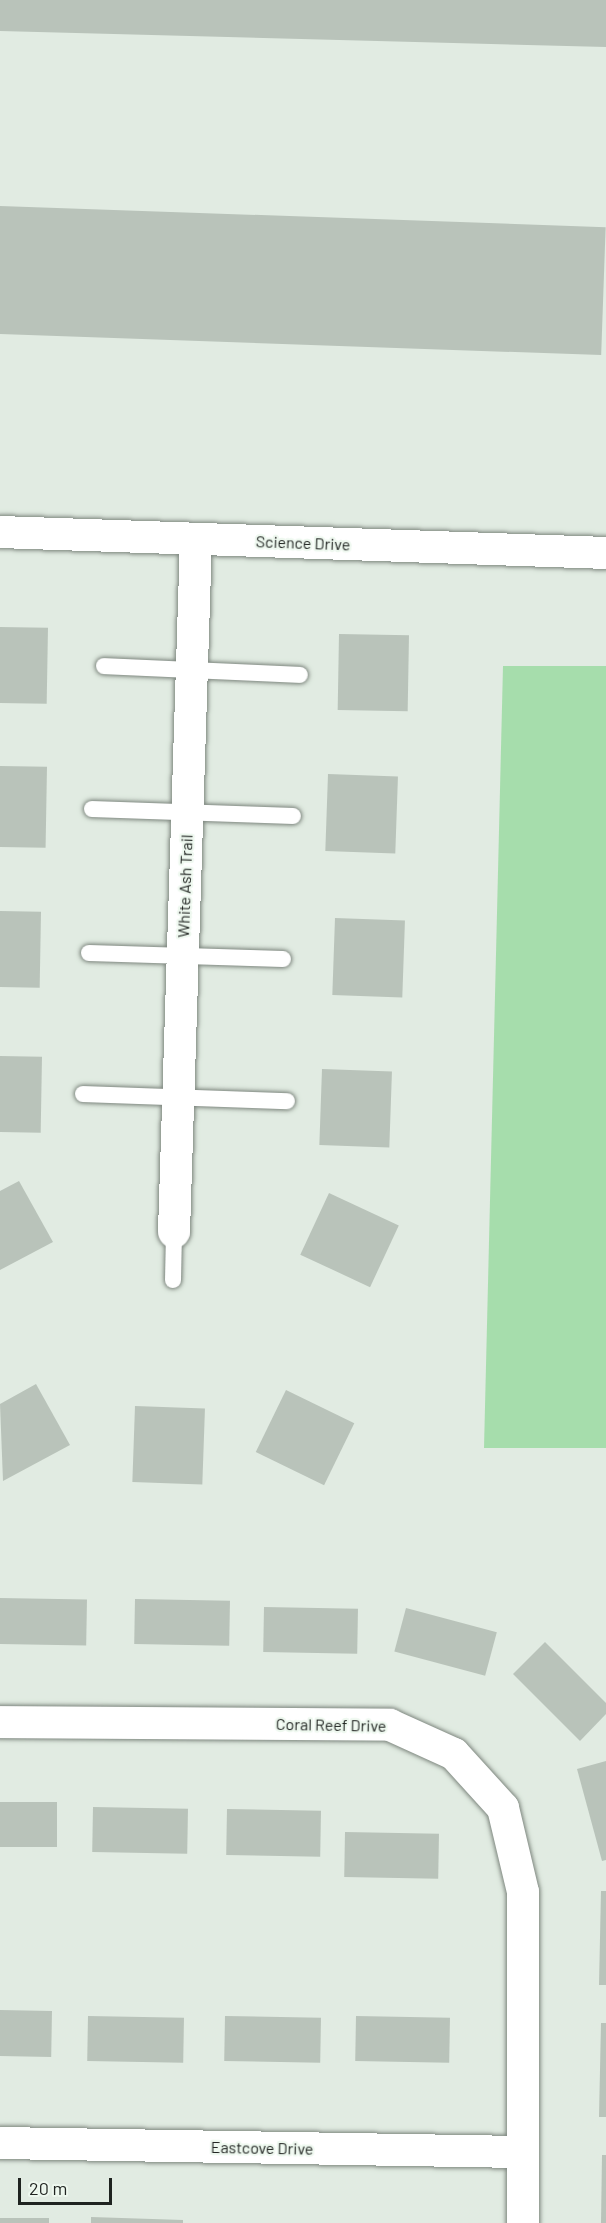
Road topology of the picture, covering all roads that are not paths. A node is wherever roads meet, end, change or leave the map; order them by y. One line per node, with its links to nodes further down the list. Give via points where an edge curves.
1 (0, 532): 2 (street, Science Drive)
2 (196, 539): 3 (street, Science Drive); 5 (street, White Ash Trail)
3 (606, 553)
4 (104, 666): 5 (lane)
5 (192, 673): 6 (lane); 8 (street, White Ash Trail)
6 (300, 675)
7 (92, 809): 8 (lane)
8 (188, 812): 9 (lane); 11 (street, White Ash Trail)
9 (293, 816)
10 (89, 953): 11 (lane)
11 (183, 956): 12 (lane); 14 (street, White Ash Trail)
12 (284, 959)
13 (83, 1094): 14 (lane)
14 (178, 1098): 15 (lane); 16 (street, White Ash Trail)
15 (287, 1101)
16 (174, 1232): 17 (lane)
17 (174, 1280)
18 (0, 1722): 20 (street, Coral Reef Drive, via 390,1725 454,1755 503,1808 523,1892)
19 (0, 2143): 20 (street, Eastcove Drive)
20 (523, 2152): 21 (street, Coral Reef Drive)
21 (523, 2223)

